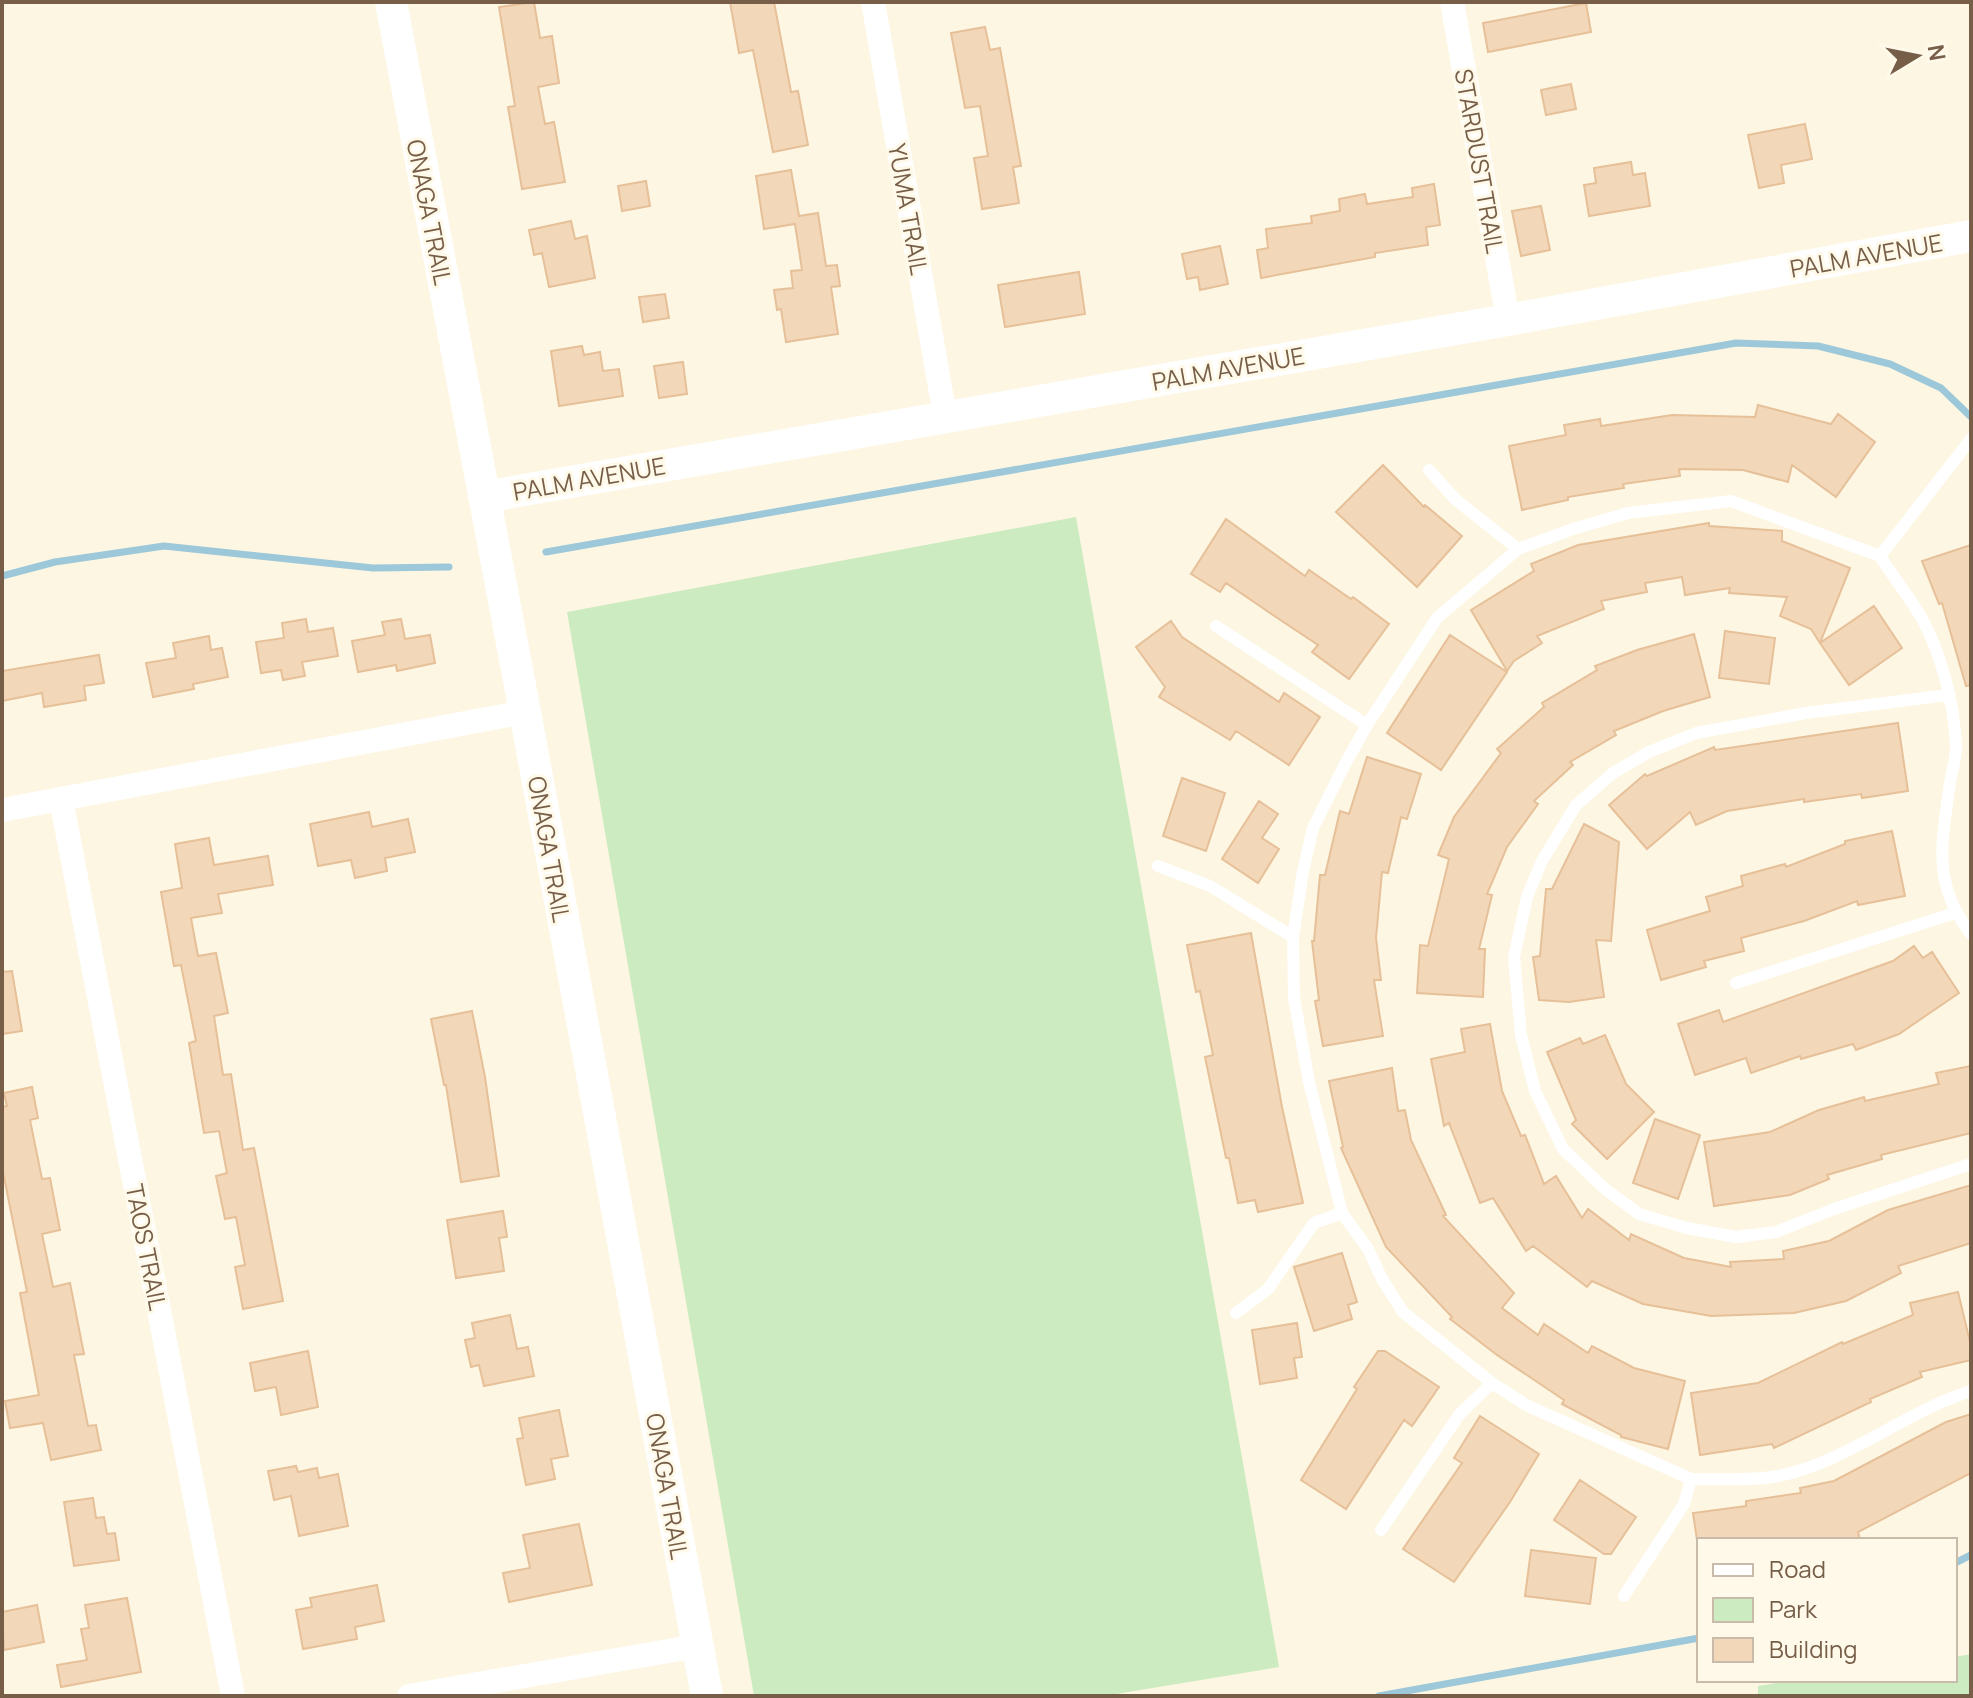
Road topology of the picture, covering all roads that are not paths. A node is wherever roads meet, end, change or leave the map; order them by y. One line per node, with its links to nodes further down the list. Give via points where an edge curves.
1 (391, 2): 9 (street, ONAGA TRAIL)
2 (873, 2): 6 (street, YUMA TRAIL)
3 (1452, 2): 5 (street, STARDUST TRAIL)
4 (1971, 236): 5 (street, PALM AVENUE)
5 (1508, 320): 6 (street, PALM AVENUE)
6 (945, 416): 9 (street, PALM AVENUE)
7 (1971, 439): 11 (lane)
8 (1429, 470): 10 (lane, via 1455,499)
9 (484, 497): 14 (street, ONAGA TRAIL)
10 (1518, 549): 11 (lane, via 1628,513 1731,501); 15 (lane, via 1437,618)
11 (1880, 556): 13 (lane, via 1921,617)
12 (1216, 626): 15 (lane)
13 (1948, 695): 19 (lane, via 1956,748 1941,834 1942,867); 23 (lane, via 1696,733 1613,773 1576,805 1542,861 1527,897 1514,957 1521,1035 1535,1091 1563,1149 1639,1214 1736,1237 1776,1232)
14 (525, 712): 16 (street); 31 (street, ONAGA TRAIL)
15 (1367, 725): 21 (lane, via 1313,828)
16 (61, 799): 17 (street); 32 (street, TAOS TRAIL)
17 (2, 810)
18 (1158, 866): 21 (lane, via 1210,886)
19 (1955, 913): 20 (lane); 22 (lane)
20 (1971, 934)
21 (1293, 937): 24 (lane, via 1294,998)
22 (1736, 983)
23 (1971, 1164)
24 (1342, 1213): 25 (lane, via 1314,1223 1268,1289); 26 (lane, via 1403,1312)
25 (1236, 1313)
26 (1492, 1383): 28 (lane, via 1526,1405); 29 (lane, via 1459,1415)
27 (1971, 1391): 28 (lane, via 1829,1458 1778,1476)
28 (1691, 1479): 30 (lane, via 1684,1504)
29 (1381, 1530)
30 (1624, 1596)
31 (697, 1646): 33 (street); 34 (street, ONAGA TRAIL)
32 (233, 1696)
33 (409, 1696)
34 (707, 1696)

